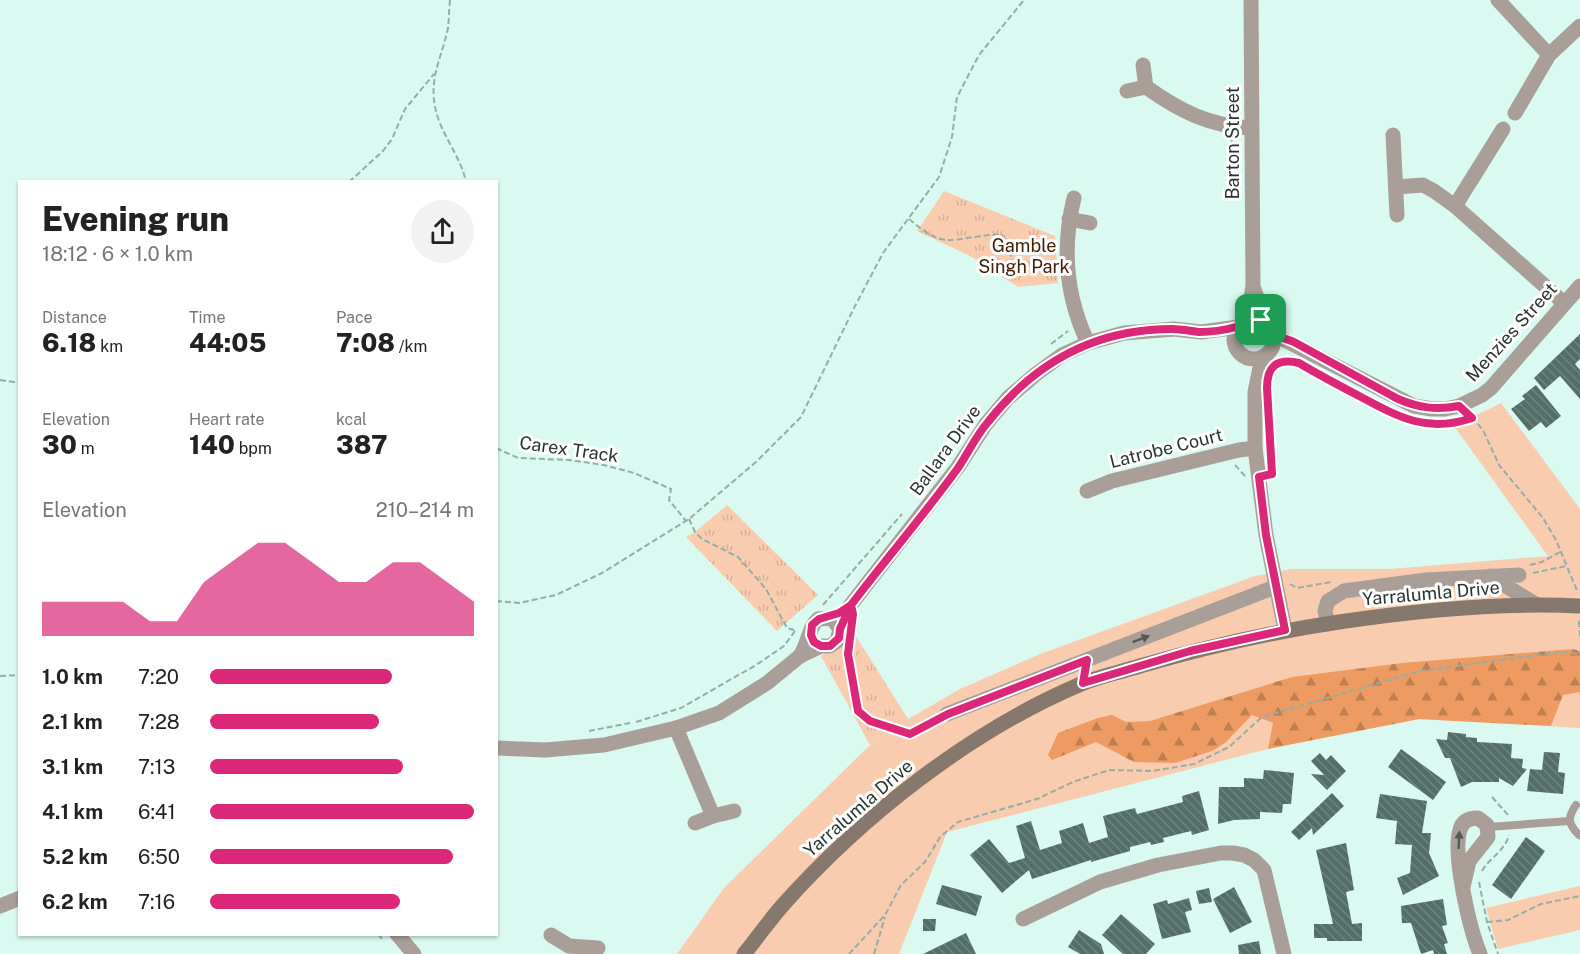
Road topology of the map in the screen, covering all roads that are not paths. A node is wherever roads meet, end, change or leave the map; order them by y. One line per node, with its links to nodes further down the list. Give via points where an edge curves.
1 (1251, 0): 9 (street, Barton Street)
2 (1498, 0): 4 (street)
3 (1580, 26): 4 (street)
4 (1549, 55): 8 (street)
5 (1143, 65): 6 (street)
6 (1146, 87): 7 (street); 9 (street, via 1215,124)
7 (1127, 91)
8 (1515, 113)
9 (1251, 128): 18 (street, Barton Street)
10 (1503, 129): 14 (street)
11 (1393, 135): 12 (street)
12 (1396, 188): 14 (street, via 1423,185); 15 (street)
13 (1074, 198): 16 (street)
14 (1455, 206): 20 (street)
15 (1397, 215)
16 (1069, 219): 17 (street); 24 (street, via 1069,289)
17 (1090, 223)
18 (1253, 286): 21 (street, Barton Street); 22 (street, Barton Street)
19 (1580, 286): 20 (street, Menzies Street)
20 (1564, 303): 25 (street, Menzies Street, via 1491,388 1459,406 1414,406)
21 (1243, 324): 22 (street, via 1261,320); 23 (street, Ballara Drive); 26 (street, via 1235,333)
22 (1270, 329): 25 (street, Menzies Street); 27 (street, via 1274,340)
23 (1201, 332): 24 (street, Ballara Drive, via 1151,330); 26 (street, Ballara Drive)
24 (1088, 343): 36 (street, Ballara Drive, via 1062,355 1008,398)
25 (1304, 349): 27 (street)
26 (1240, 351): 27 (street, via 1249,359); 28 (street)
27 (1268, 359): 28 (street)
28 (1255, 392): 29 (street)
29 (1255, 448): 30 (street, Latrobe Court, via 1115,480); 33 (street)
30 (1087, 491)
31 (1519, 575): 32 (street, Yarralumla Drive)
32 (1490, 576): 34 (street, Yarralumla Drive); 38 (street, Yarralumla Drive, via 1344,591 1328,601)
33 (1275, 587): 40 (street); 42 (street, one-way to 33)
34 (1537, 604): 35 (main road, Yarralumla Drive); 38 (main road, Yarralumla Drive, via 1443,609)
35 (1580, 606)
36 (849, 607): 37 (street, Ballara Drive); 39 (street, Ballara Drive)
37 (827, 617): 39 (street); 41 (street, Ballara Drive, via 815,622)
38 (1328, 624): 40 (main road, Yarralumla Drive)
39 (840, 629): 41 (street, Ballara Drive, via 834,644)
40 (1285, 630): 43 (main road, Yarralumla Drive, via 1190,651)
41 (814, 637): 45 (street, Ballara Drive, via 800,656 767,683 719,713)
42 (1087, 660): 43 (street); 44 (street)
43 (1083, 683): 63 (main road, Yarralumla Drive, via 990,732 905,789 821,865 781,906)
44 (947, 714)
45 (676, 728): 46 (street, Ballara Drive, via 604,745 545,750); 49 (street)
46 (498, 748)
47 (1576, 805): 50 (lane)
48 (734, 811): 49 (street)
49 (713, 816): 51 (street)
50 (1569, 820): 52 (lane); 53 (lane)
51 (695, 823)
52 (1488, 827): 54 (street, via 1487,840 1467,865); 54 (street, one-way to 52, via 1460,830 1464,822 1473,818 1483,820)
53 (1579, 835)
54 (1463, 887): 65 (street)
55 (18, 899): 56 (street)
56 (0, 906)
57 (1023, 919): 64 (street, via 1100,882 1158,865 1233,853 1254,860 1264,870)
58 (551, 935): 61 (street)
59 (399, 936): 62 (street)
60 (598, 948): 61 (street)
61 (568, 950)
62 (414, 954)
63 (744, 954)
64 (1284, 954)
65 (1480, 954)

